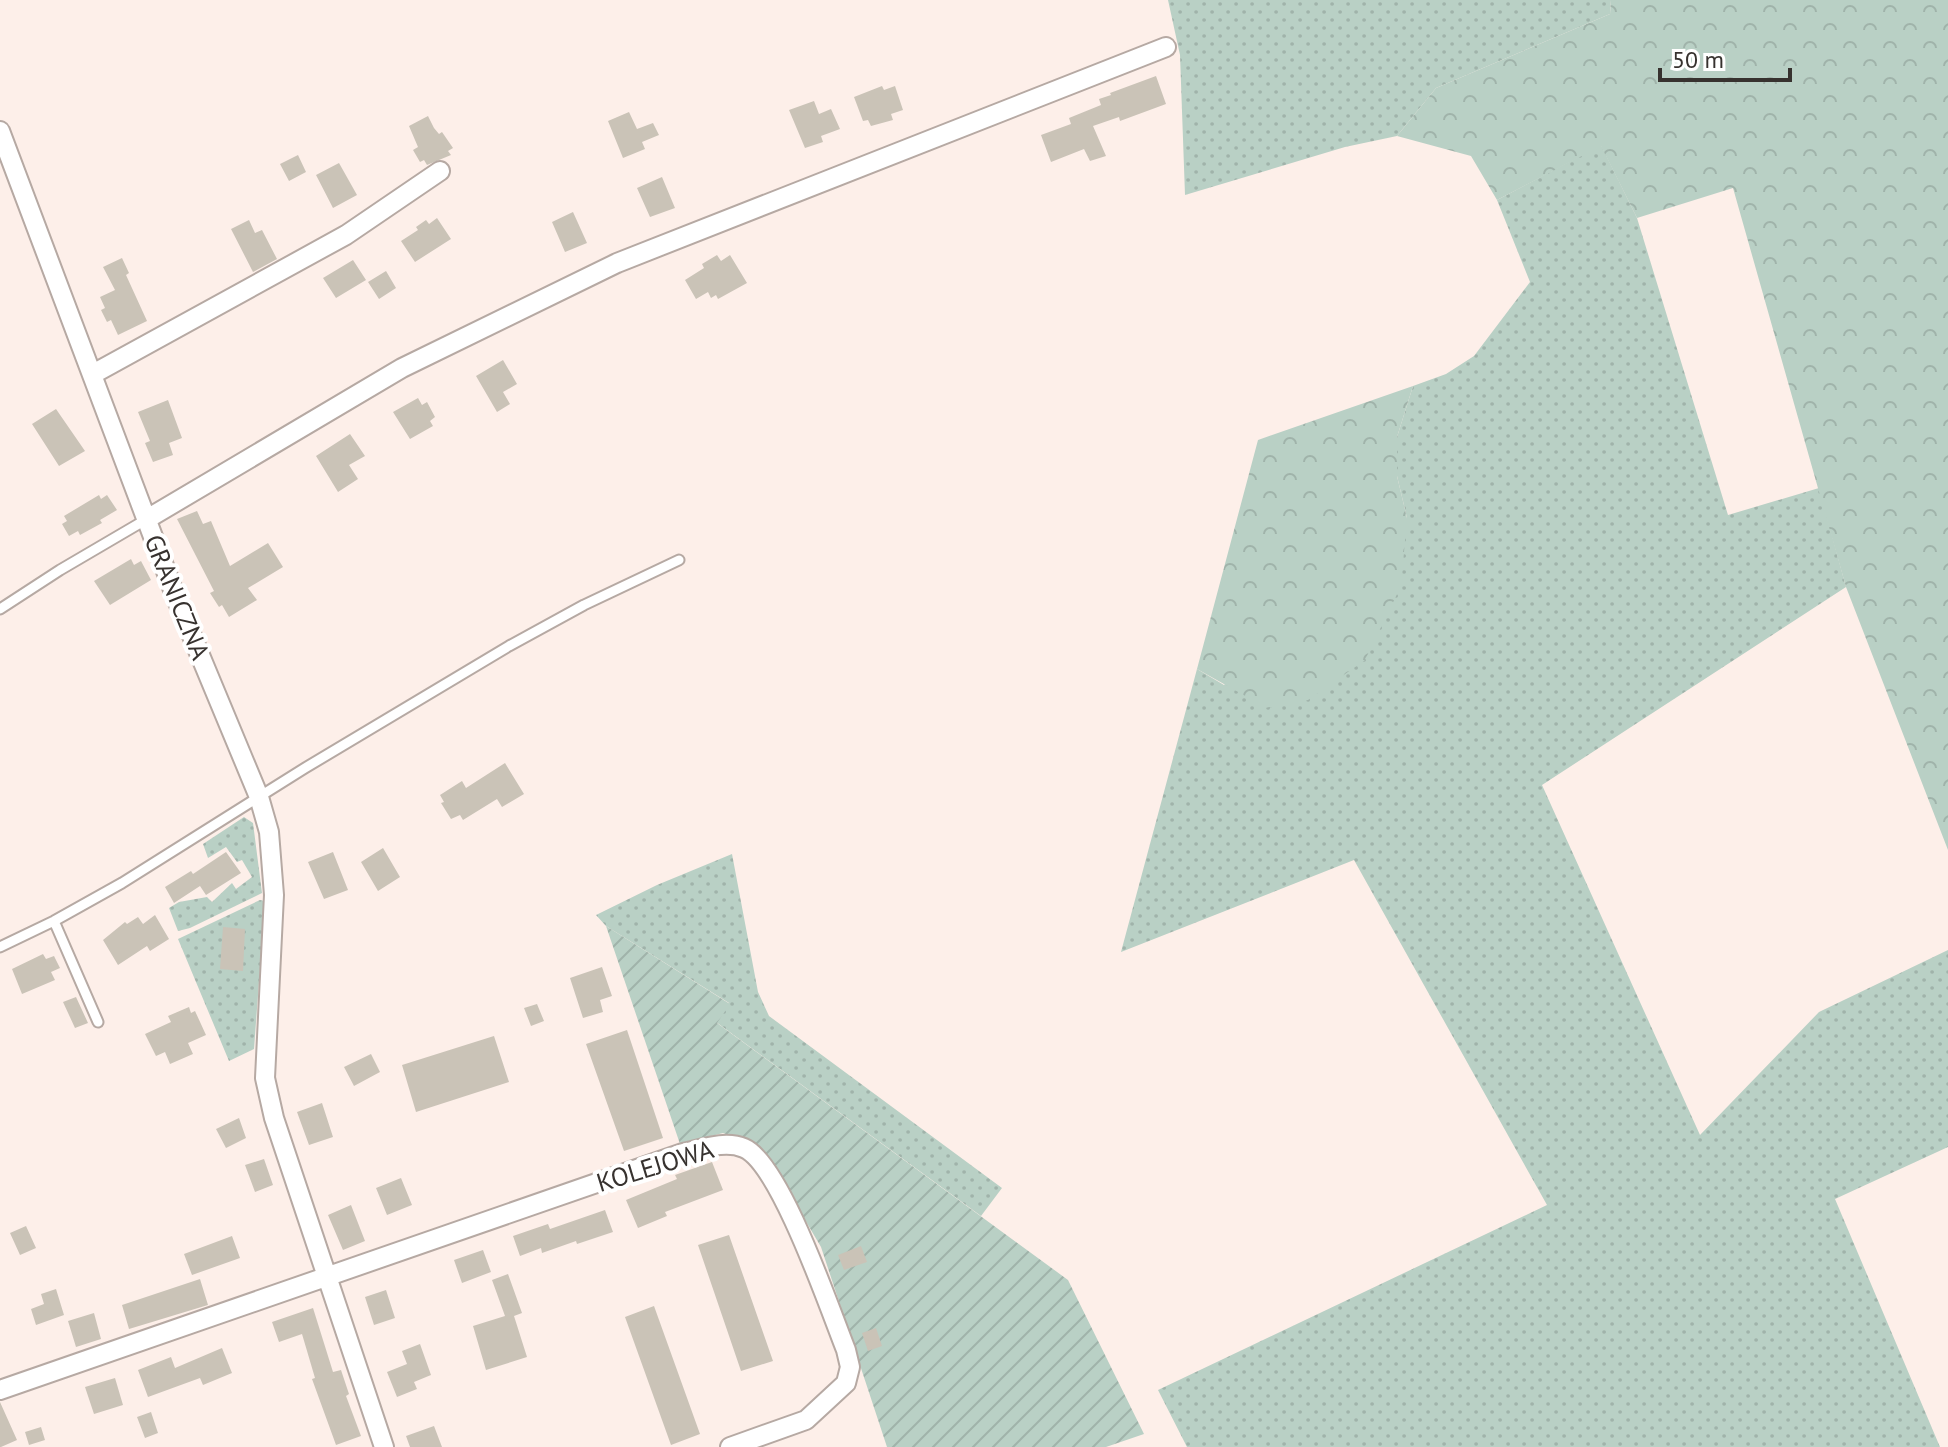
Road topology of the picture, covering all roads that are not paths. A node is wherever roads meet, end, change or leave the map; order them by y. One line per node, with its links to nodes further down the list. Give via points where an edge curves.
1 (1166, 47): 5 (street, via 617,263 402,368)
2 (0, 131): 4 (street, GRANICZNA)
3 (440, 171): 4 (street, via 346,235)
4 (93, 374): 5 (street, GRANICZNA)
5 (147, 519): 7 (lane); 8 (street, GRANICZNA)
6 (679, 560): 8 (lane, via 509,646)
7 (0, 609)
8 (259, 797): 9 (lane); 12 (street, GRANICZNA, via 269,832 274,895 265,1078)
9 (54, 921): 10 (lane); 11 (lane)
10 (0, 947)
11 (98, 1022)
12 (327, 1277): 13 (street, KOLEJOWA); 14 (street); 15 (street, KOLEJOWA, via 683,1153 726,1144 745,1148 760,1160 788,1210 850,1367 846,1383 806,1420)
13 (0, 1390)
14 (384, 1447)
15 (730, 1447)

